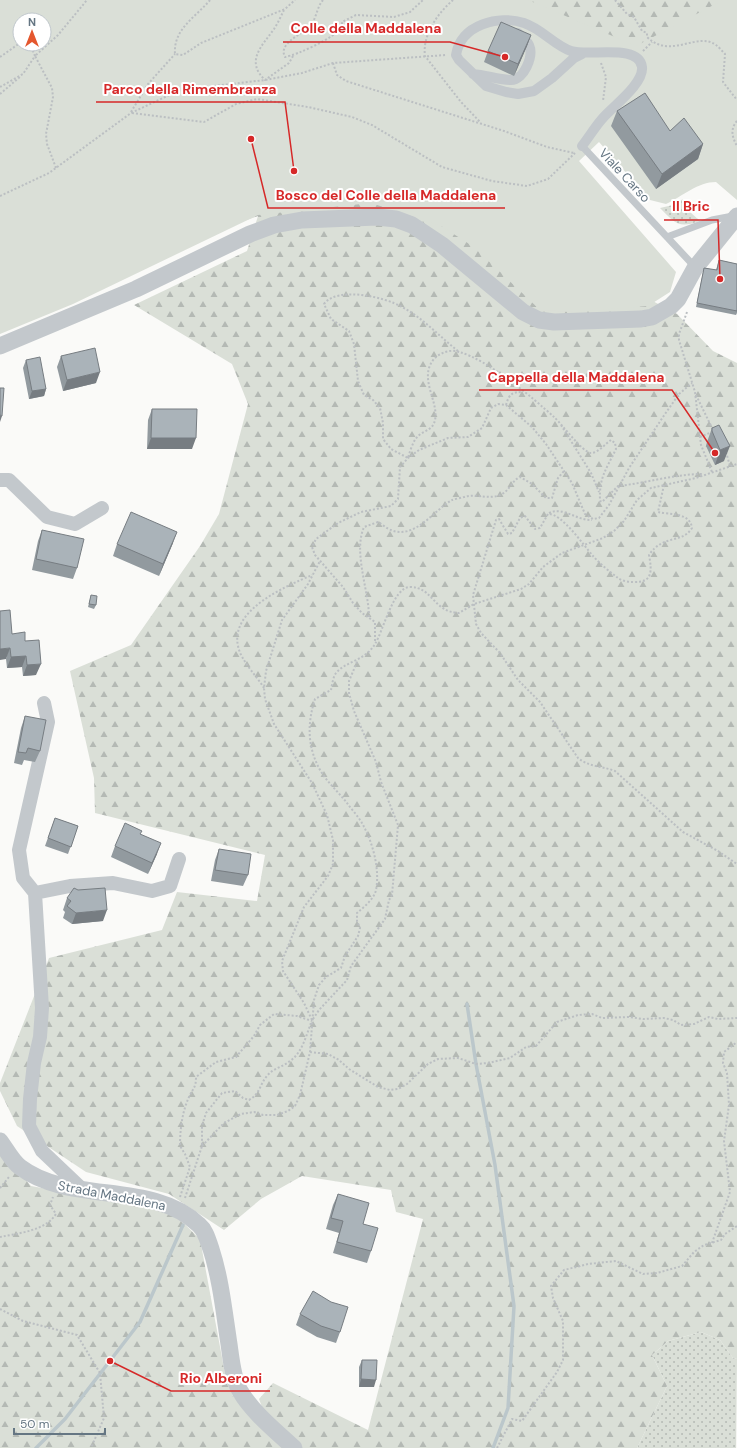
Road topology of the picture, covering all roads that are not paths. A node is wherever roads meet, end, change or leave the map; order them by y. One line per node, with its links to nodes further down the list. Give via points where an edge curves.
1 (498, 22): 2 (street, via 524,23 563,47); 3 (street, via 484,24 470,31 461,41 456,55); 3 (street, via 510,27 528,43 526,66 518,78 511,80)
2 (582, 54): 3 (street, via 534,91 527,93 495,90 486,86); 4 (street, via 632,54 640,60 642,69 635,86 602,120)
3 (473, 74)
4 (579, 149): 6 (lane, Viale Carso)
5 (737, 215): 6 (lane, via 712,220); 7 (street)
6 (667, 237): 7 (lane, Viale Carso)
7 (695, 268): 8 (street, via 678,299 652,317 554,322 539,320 523,312 442,245 412,225 396,219 377,217 302,220 274,225 250,234 136,289)
8 (0, 346)
9 (0, 480): 10 (street, via 9,480 47,517 75,524)
10 (102, 508)
11 (44, 703): 13 (street, via 48,722 19,850 23,878)
12 (179, 859): 13 (street, via 170,886 152,891 113,883 70,886)
13 (35, 894): 15 (street, via 42,1008 29,1126 42,1151)
14 (0, 1141): 15 (street, Strada Maddalena, via 19,1166 31,1174 58,1185)
15 (82, 1189): 16 (street, Strada Maddalena, via 164,1204 178,1204 201,1227 217,1270 232,1364 239,1391 262,1418)
16 (294, 1448)

